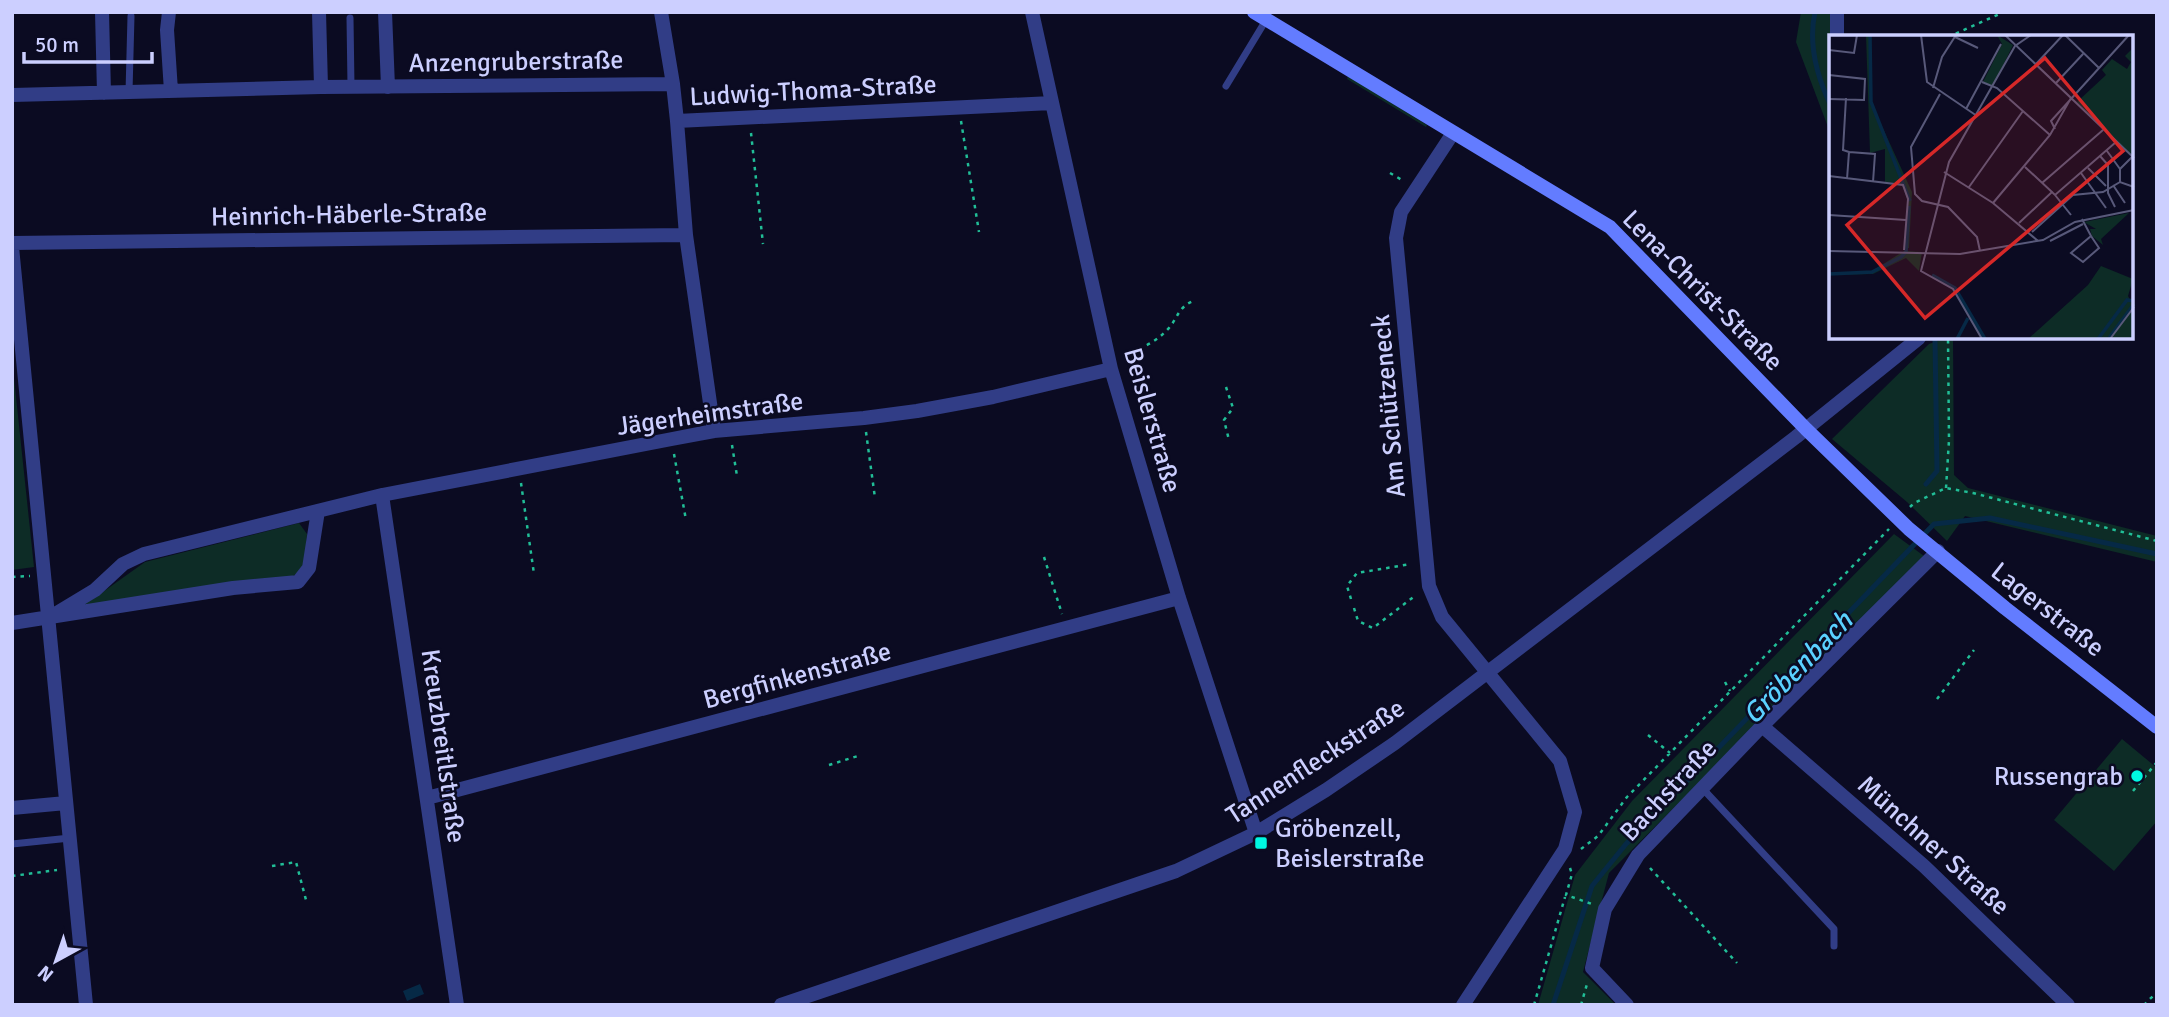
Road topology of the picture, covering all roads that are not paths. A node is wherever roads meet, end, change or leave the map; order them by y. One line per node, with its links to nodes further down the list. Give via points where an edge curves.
1 (102, 12): 19 (street)
2 (169, 12): 17 (street)
3 (320, 12): 16 (street)
4 (385, 12): 15 (street)
5 (661, 12): 12 (street)
6 (1032, 12): 21 (street, Beislerstraße)
7 (1837, 12): 11 (street)
8 (131, 16): 18 (lane)
9 (1260, 16): 13 (lane); 23 (street, Lena-Christ-Straße)
10 (350, 18): 14 (lane)
11 (1837, 35)
12 (673, 84): 15 (street, Anzengruberstraße); 22 (street)
13 (1226, 86)
14 (351, 87): 15 (street, Anzengruberstraße); 16 (street, Anzengruberstraße)
15 (388, 87)
16 (321, 88): 17 (street, Anzengruberstraße)
17 (171, 91): 18 (street, Anzengruberstraße)
18 (129, 92): 19 (street, Anzengruberstraße)
19 (104, 93): 20 (street, Anzengruberstraße)
20 (12, 95)
21 (1052, 103): 22 (street, Ludwig-Thoma-Straße); 27 (street, Beislerstraße)
22 (677, 121): 24 (street, Ludwig-Thoma-Straße)
23 (1453, 133): 28 (street, Lena-Christ-Straße, via 1610,227); 37 (street, Am Schützeneck, via 1401,212 1396,238 1429,586 1442,617)
24 (686, 235): 25 (street, Heinrich-Häberle-Straße); 29 (street, Ludwig-Thoma-Straße)
25 (12, 245): 35 (street)
26 (1916, 340): 28 (street, Tannenfleckstraße)
27 (1111, 369): 29 (street, Jägerheimstraße, via 993,397 864,418); 34 (street, Beislerstraße)
28 (1805, 429): 32 (street, Lena-Christ-Straße); 37 (street, Tannenfleckstraße)
29 (713, 431): 30 (street, Jägerheimstraße)
30 (382, 495): 31 (street, Jägerheimstraße); 41 (street, Kreuzbreitlstraße)
31 (318, 511): 35 (street, Jägerheimstraße, via 144,554); 35 (street, via 309,568 298,582 233,588)
32 (1904, 524): 33 (street, Lagerstraße)
33 (1933, 547): 38 (street, Bachstraße); 39 (street, Lagerstraße)
34 (1179, 598): 41 (street, Bergfinkenstraße); 44 (street, Beislerstraße)
35 (47, 619): 36 (street); 42 (street)
36 (12, 623)
37 (1487, 673): 44 (street, Tannenfleckstraße, via 1377,755); 51 (street, Am Schützeneck, via 1560,761 1575,812 1565,849)
38 (1762, 726): 40 (street, Bachstraße); 53 (street, Münchner Straße, via 1924,866)
39 (2157, 727)
40 (1702, 788): 47 (lane, via 1834,929); 52 (street, Bachstraße, via 1638,855 1605,909 1592,968)
41 (427, 799): 49 (street, Kreuzbreitlstraße)
42 (66, 803): 43 (street); 45 (street)
43 (12, 808)
44 (1256, 833): 50 (street, Tannenfleckstraße, via 1176,872)
45 (70, 838): 46 (lane); 48 (street)
46 (12, 844)
47 (1834, 946)
48 (86, 1005)
49 (457, 1005)
50 (782, 1005)
51 (1463, 1005)
52 (1627, 1005)
53 (2068, 1005)

